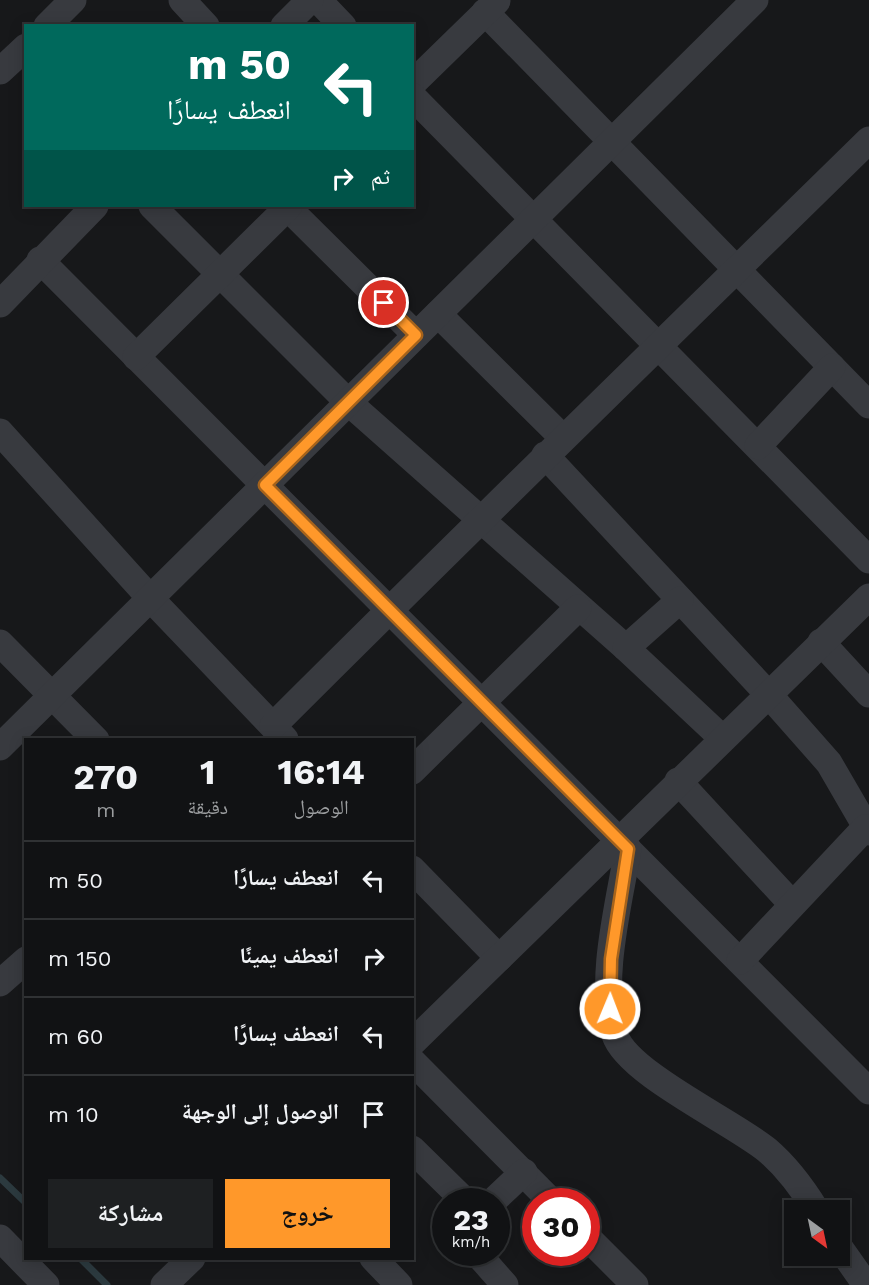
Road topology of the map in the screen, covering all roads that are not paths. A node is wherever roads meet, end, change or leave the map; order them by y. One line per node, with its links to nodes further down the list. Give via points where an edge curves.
1 (73, 0): 7 (street)
2 (182, 0): 8 (street)
3 (310, 0): 9 (street)
4 (318, 0): 10 (street)
5 (755, 0): 16 (street)
6 (492, 6): 13 (street); 16 (street)
7 (49, 24)
8 (204, 24)
9 (286, 24)
10 (341, 24)
11 (24, 48): 12 (street)
12 (0, 72)
13 (414, 82)
14 (414, 98): 21 (street)
15 (869, 140): 23 (street)
16 (612, 141): 21 (street); 23 (street)
17 (95, 207): 22 (street)
18 (153, 207): 24 (street)
19 (287, 207): 24 (street)
20 (289, 207): 27 (street)
21 (533, 219): 26 (street); 28 (street)
22 (40, 260): 25 (street); 29 (street)
23 (736, 270): 28 (street); 30 (street)
24 (218, 274): 29 (street); 31 (street)
25 (0, 304)
26 (438, 314): 27 (street); 34 (street)
27 (416, 335): 31 (street)
28 (659, 347): 34 (street); 35 (street)
29 (136, 357): 36 (street)
30 (832, 367): 32 (street); 35 (street)
31 (348, 402): 36 (street); 37 (street)
32 (869, 405)
33 (0, 432): 40 (street)
34 (554, 446): 37 (street); 41 (street)
35 (758, 446): 38 (street)
36 (265, 485): 40 (street); 43 (street)
37 (480, 521): 42 (street); 43 (street)
38 (869, 560)
39 (869, 597): 44 (street)
40 (150, 598): 48 (street); 51 (street)
41 (680, 600): 46 (street); 49 (street)
42 (578, 608): 46 (street); 50 (street)
43 (389, 610): 50 (street); 51 (street)
44 (821, 642): 47 (street); 49 (street)
45 (0, 643): 48 (street)
46 (627, 648): 53 (street)
47 (869, 694)
48 (52, 695): 52 (street); 54 (street)
49 (769, 695): 53 (street); 57 (street, via 829,763)
50 (482, 702): 55 (street); 58 (street)
51 (279, 733)
52 (94, 738)
53 (722, 738): 56 (street)
54 (0, 747)
55 (414, 769)
56 (678, 781): 58 (street); 60 (street)
57 (867, 830): 60 (street)
58 (623, 845): 61 (street); 62 (street); 73 (street, via 611,959 610,1009 616,1038 637,1064 768,1151)
59 (414, 871): 61 (street)
60 (792, 904): 62 (street)
61 (499, 958): 65 (street)
62 (740, 961): 67 (street)
63 (24, 962): 64 (street)
64 (0, 983)
65 (414, 1040)
66 (414, 1063): 69 (street)
67 (869, 1091)
68 (414, 1151): 70 (street)
69 (524, 1172): 71 (street); 72 (street)
70 (452, 1188)
71 (507, 1188)
72 (539, 1188)
73 (810, 1200)
74 (0, 1238): 79 (street)
75 (600, 1250): 83 (street)
76 (190, 1260): 80 (street)
77 (375, 1260): 81 (street)
78 (488, 1266): 82 (street)
79 (46, 1285)
80 (164, 1285)
81 (399, 1285)
82 (505, 1285)
83 (635, 1285)

